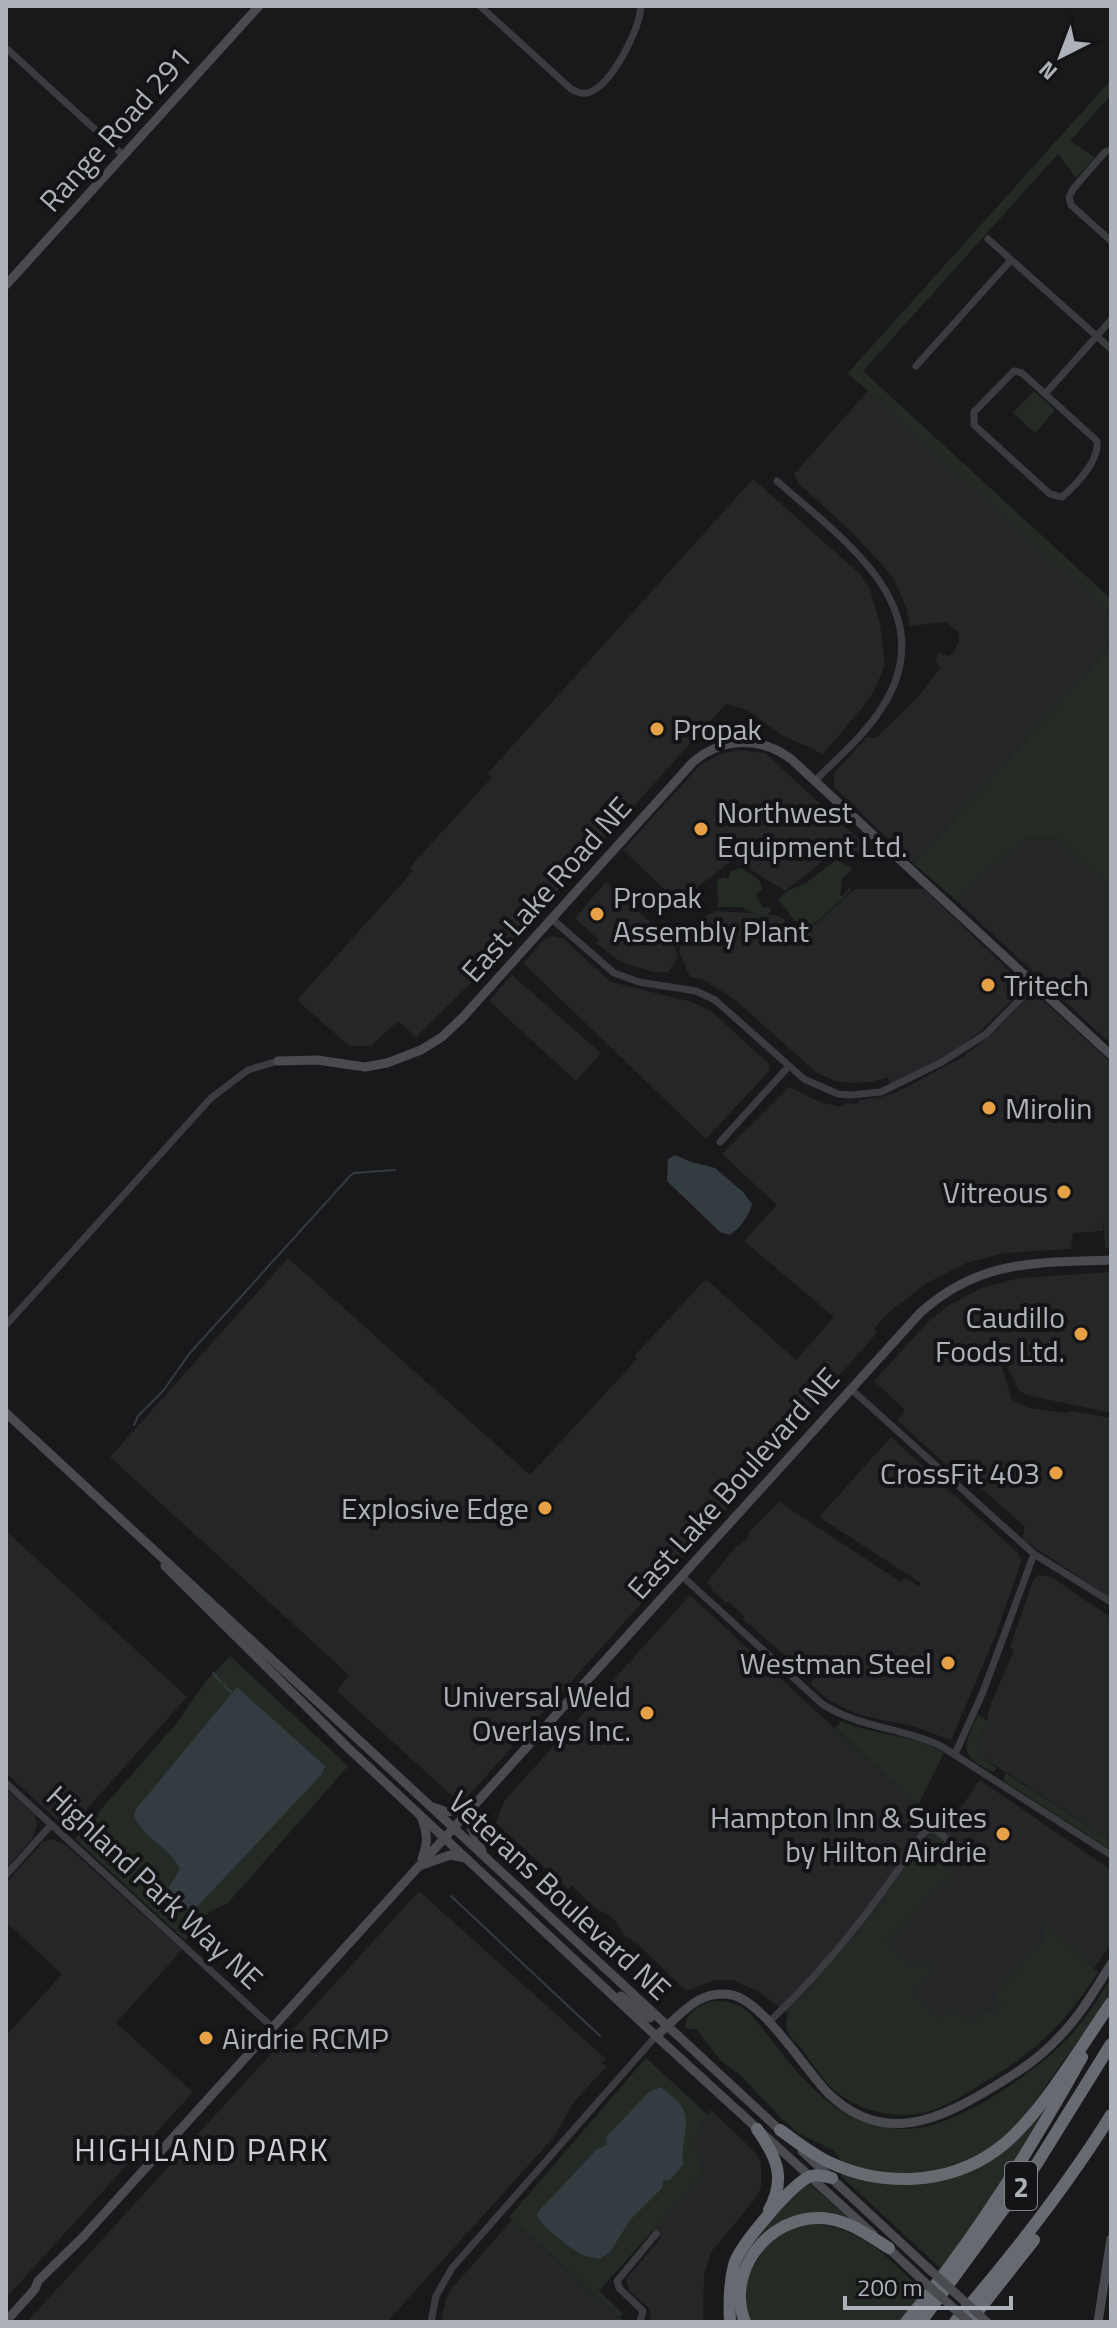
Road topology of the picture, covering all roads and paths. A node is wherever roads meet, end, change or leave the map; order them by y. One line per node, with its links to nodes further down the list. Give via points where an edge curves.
1 (259, 6): 6 (main road, Range Road 291)
2 (480, 6): 3 (street, via 582,94 592,92 616,66 634,34)
3 (641, 6)
4 (6, 48): 6 (street)
5 (1111, 150): 8 (street, via 1069,197 1071,205)
6 (123, 155): 10 (main road, Range Road 291)
7 (988, 239): 9 (street)
8 (1111, 241)
9 (1011, 260): 12 (street); 14 (street)
10 (6, 285)
11 (1111, 320): 12 (street)
12 (1096, 336): 13 (street); 15 (street)
13 (1111, 349)
14 (916, 366)
15 (1045, 394): 15 (street, via 1098,444 1088,467 1062,497 1050,494 972,420 1014,371)
16 (777, 481): 17 (street, via 877,573 900,626 900,663 890,694 868,726)
17 (815, 781): 18 (main road, East Lake Road NE, via 783,753 762,744 731,743 709,751 693,762); 19 (main road, East Lake Road NE)
18 (552, 919): 21 (main road, East Lake Road NE, via 453,1028 402,1060 365,1067); 22 (street, via 614,973 715,1000)
19 (1035, 984): 20 (main road, East Lake Road NE); 22 (street, via 964,1050 881,1092 838,1094)
20 (1111, 1055)
21 (278, 1061): 25 (street, East Lake Road NE, via 248,1070 211,1098)
22 (788, 1067): 23 (street)
23 (720, 1142)
24 (1111, 1260): 26 (main road, East Lake Boulevard NE, via 1006,1267 960,1284 920,1313)
25 (6, 1325)
26 (851, 1389): 29 (street); 30 (main road, East Lake Boulevard NE)
27 (6, 1413): 28 (main road, Veterans Boulevard NE)
28 (101, 1501): 34 (main road, Veterans Boulevard NE); 36 (main road, Veterans Boulevard NE)
29 (1034, 1554): 31 (street); 32 (street)
30 (682, 1576): 32 (street, via 821,1703 847,1718 911,1733); 35 (main road, East Lake Boulevard NE)
31 (1111, 1602)
32 (955, 1754): 41 (street)
33 (6, 1783): 37 (street, Highland Park Way NE)
34 (428, 1806): 35 (main road, via 446,1812); 38 (main road, Veterans Boulevard NE)
35 (472, 1809): 38 (main road, East Lake Boulevard NE); 43 (main road, via 471,1827)
36 (419, 1813): 39 (main road, Veterans Boulevard NE); 44 (main road, via 428,1841)
37 (51, 1825): 45 (street); 50 (street, Highland Park Way NE)
38 (453, 1829): 39 (main road, East Lake Boulevard NE); 43 (main road, Veterans Boulevard NE)
39 (446, 1838): 42 (main road, Veterans Boulevard NE); 44 (main road, East Lake Boulevard NE)
40 (954, 1845): 49 (street, via 934,1828 926,1830 868,1913)
41 (1111, 1855)
42 (469, 1859): 44 (main road, via 450,1855); 47 (main road, Veterans Boulevard NE)
43 (486, 1859): 51 (main road, Veterans Boulevard NE)
44 (419, 1866): 50 (main road, East Lake Boulevard NE)
45 (6, 1875)
46 (1111, 1964): 49 (main road, via 1077,2017 1049,2048 963,2105 925,2121 885,2122 847,2107 828,2093)
47 (586, 1970): 51 (main road); 52 (main road, Veterans Boulevard NE)
48 (1111, 2004): 57 (highway, via 1018,2131 971,2165 914,2179 867,2176 829,2162); 69 (highway, via 1001,2194)
49 (769, 2022): 51 (main road, via 745,2000 715,1994 692,2003)
50 (272, 2027): 64 (main road, East Lake Boulevard NE)
51 (667, 2027): 52 (main road); 57 (main road, Veterans Boulevard NE)
52 (656, 2036): 56 (main road, Veterans Boulevard NE); 65 (street, via 452,2268 436,2296)
53 (1111, 2044): 70 (highway, 2, via 1036,2165)
54 (1111, 2115): 71 (highway, 2, via 1023,2242)
55 (1111, 2125): 72 (highway, via 1043,2228)
56 (757, 2129): 58 (main road, Veterans Boulevard NE); 60 (highway, via 772,2151 780,2178)
57 (780, 2130): 59 (main road, Veterans Boulevard NE)
58 (811, 2176): 59 (highway); 60 (highway); 63 (main road, Veterans Boulevard NE)
59 (832, 2178): 73 (main road, Veterans Boulevard NE, bridge)
60 (757, 2229): 67 (highway, via 735,2263)
61 (656, 2234): 66 (street, via 617,2281 643,2311)
62 (1111, 2239): 74 (main road)
63 (889, 2248): 68 (highway, via 840,2221 787,2224 771,2233 746,2265 740,2298); 72 (main road, Veterans Boulevard NE, bridge)
64 (10, 2320)
65 (431, 2322)
66 (640, 2322)
67 (730, 2322)
68 (745, 2322)
69 (906, 2322)
70 (921, 2322)
71 (955, 2322)
72 (969, 2322)
73 (987, 2322)
74 (1098, 2322)

